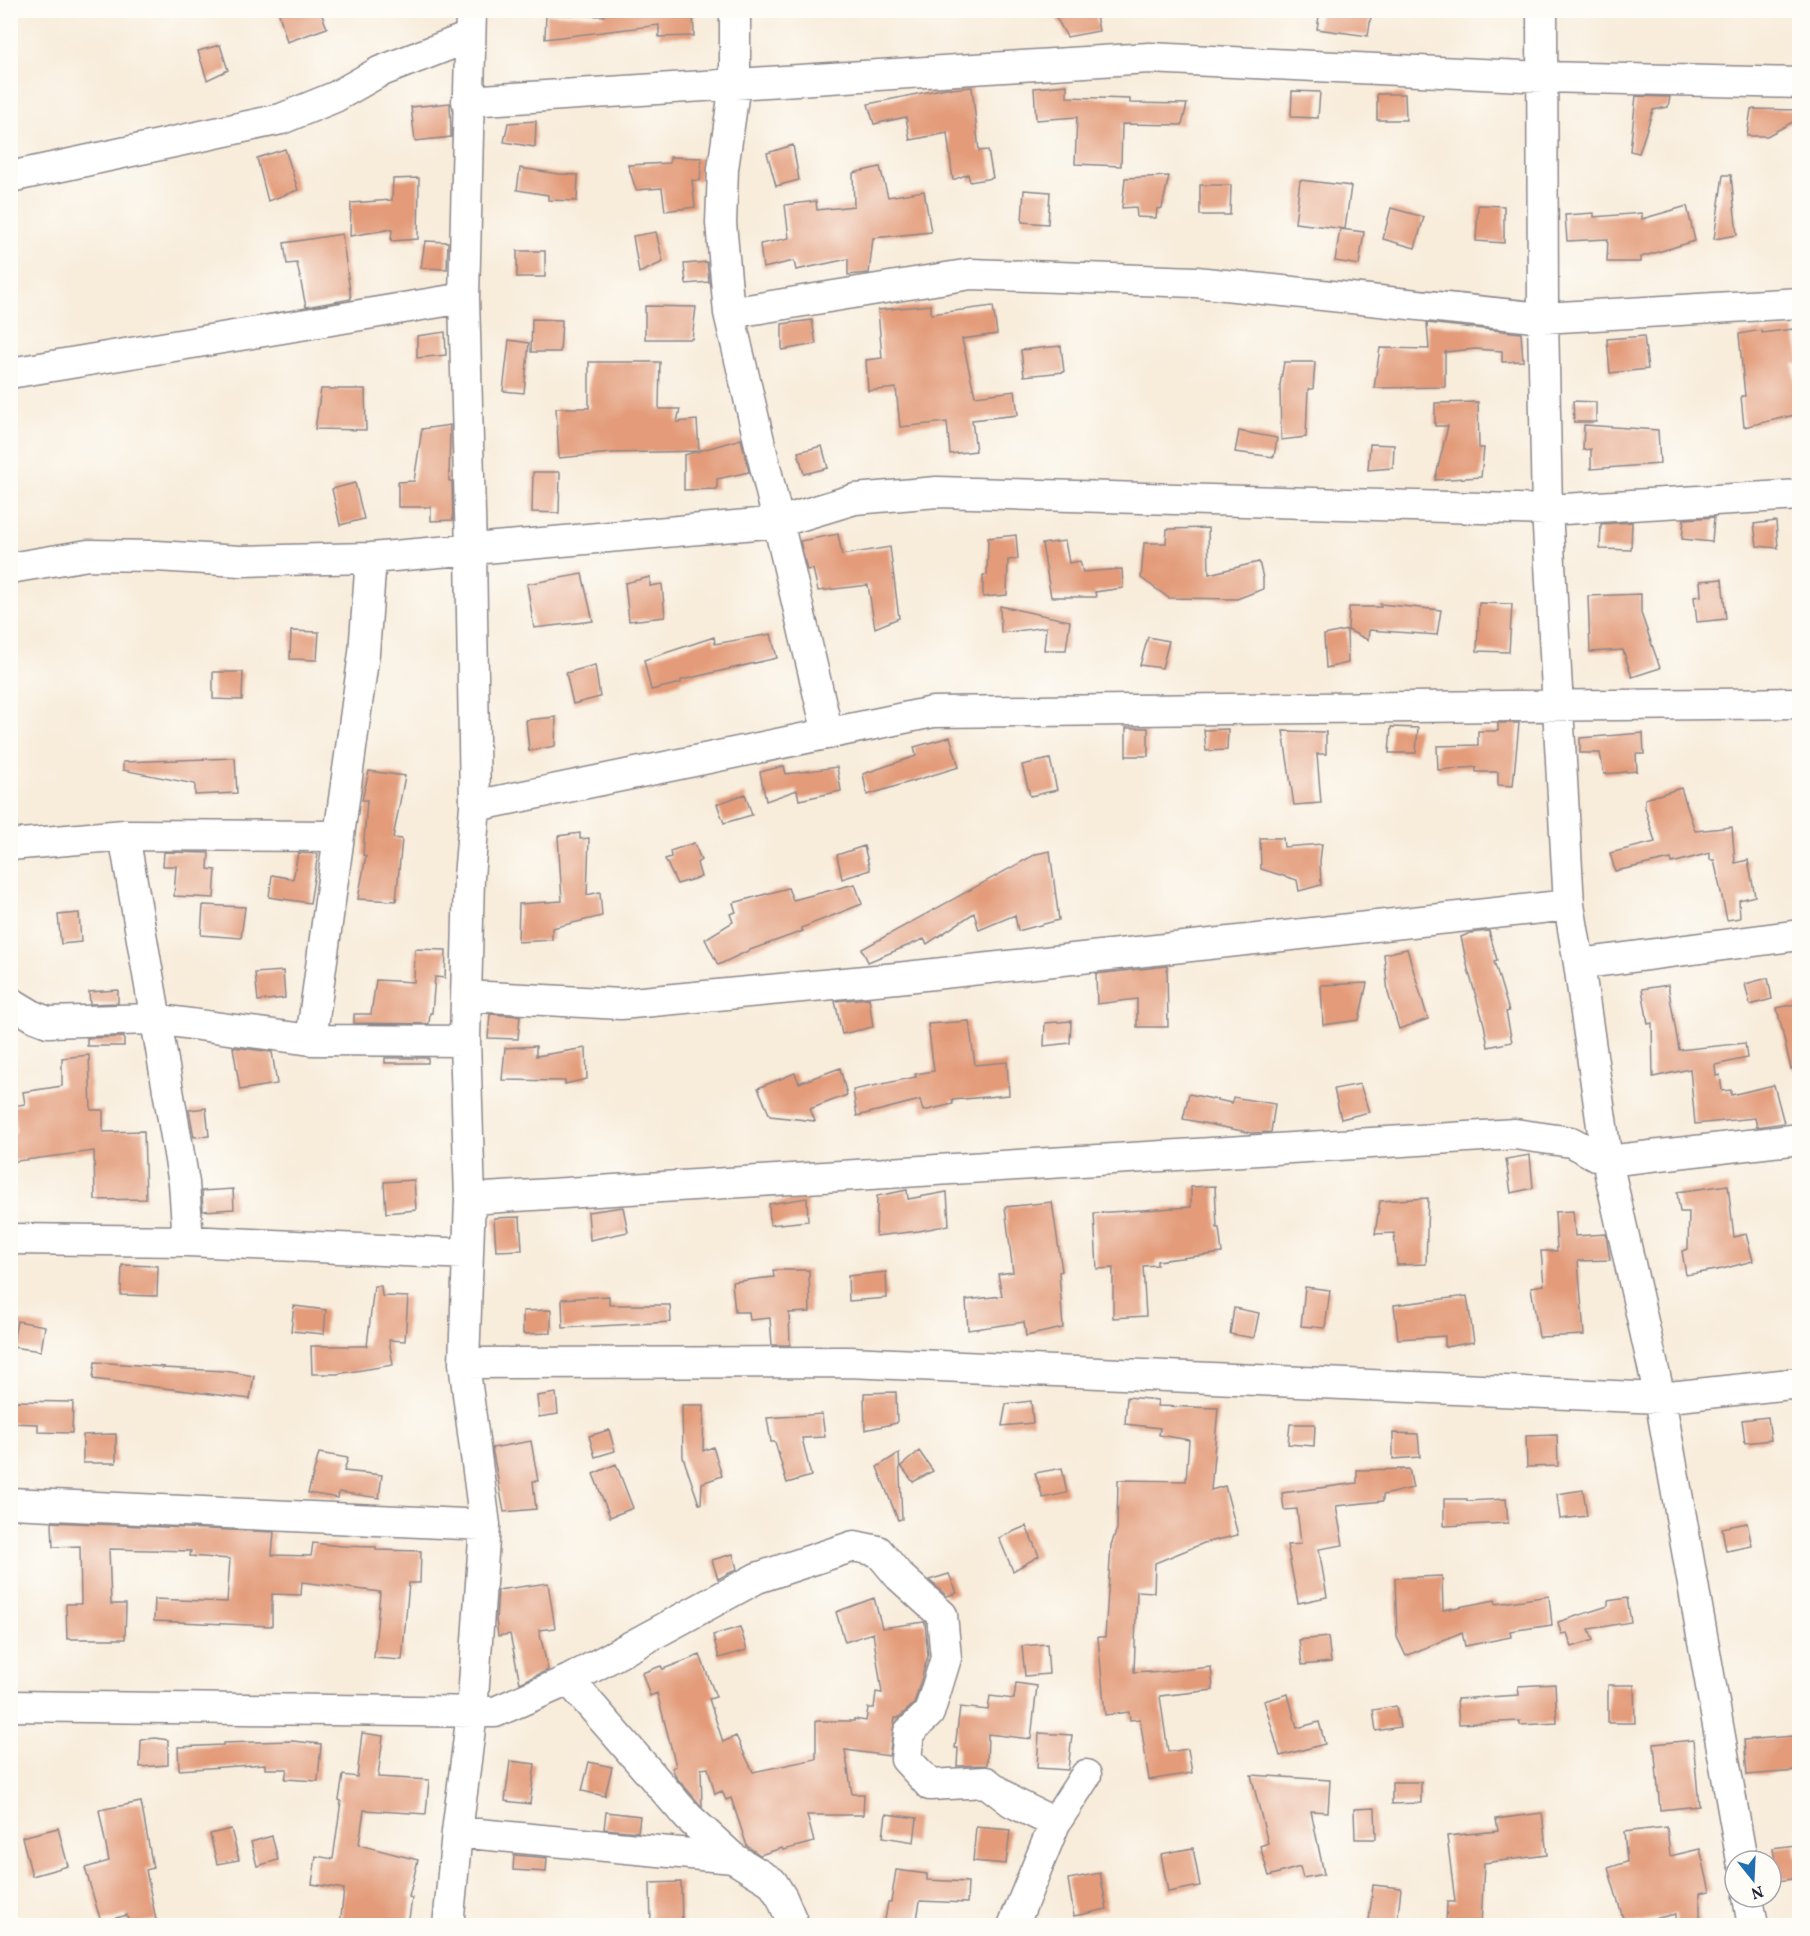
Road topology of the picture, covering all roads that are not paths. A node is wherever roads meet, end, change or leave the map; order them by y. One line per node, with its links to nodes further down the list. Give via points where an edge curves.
1 (735, 10): 6 (street)
2 (1542, 10): 4 (street)
3 (470, 24): 7 (street); 8 (street, via 335,96 281,119)
4 (1542, 77): 5 (street); 6 (street, via 1149,58); 12 (street)
5 (1800, 82)
6 (735, 83): 7 (street); 11 (street, via 723,169 721,222)
7 (467, 101): 9 (street)
8 (10, 177)
9 (464, 298): 13 (street); 17 (street)
10 (1800, 303): 12 (street)
11 (729, 313): 12 (street, via 971,274 1196,282); 16 (street)
12 (1543, 318): 15 (street)
13 (10, 373)
14 (1800, 495): 15 (street)
15 (1547, 510): 16 (street, via 937,492 855,499); 21 (street)
16 (779, 522): 17 (street); 22 (street)
17 (471, 549): 18 (street); 23 (street)
18 (371, 558): 19 (street, via 240,561 88,555); 25 (street, via 364,653)
19 (10, 568)
20 (1800, 703): 21 (street)
21 (1558, 706): 22 (street, via 933,712); 27 (street)
22 (828, 734): 23 (street)
23 (475, 806): 30 (street, via 469,877)
24 (124, 835): 25 (street); 26 (street); 32 (street)
25 (339, 836): 33 (street)
26 (10, 845)
27 (1569, 904): 29 (street); 30 (street, via 897,978 621,1004)
28 (1800, 935): 29 (street)
29 (1580, 964): 36 (street)
30 (467, 996): 34 (street)
31 (10, 1002): 32 (street, via 48,1022)
32 (154, 1019): 33 (street); 39 (street, via 184,1183)
33 (311, 1040): 34 (street)
34 (465, 1041): 37 (street)
35 (1800, 1139): 36 (street)
36 (1607, 1161): 37 (street, via 1571,1142 1515,1134); 43 (street)
37 (470, 1199): 40 (street)
38 (10, 1239): 39 (street)
39 (188, 1241): 40 (street)
40 (468, 1254): 41 (street)
41 (464, 1363): 43 (street, via 849,1362); 45 (street)
42 (1800, 1383): 43 (street)
43 (1660, 1398): 52 (street)
44 (10, 1503): 45 (street)
45 (485, 1524): 48 (street)
46 (569, 1680): 48 (street, via 495,1712); 50 (street, via 757,1578 854,1546 878,1551 942,1615 946,1658 929,1713 909,1732 906,1759 930,1785 986,1782 1011,1803); 53 (street, via 688,1817)
47 (10, 1706): 48 (street)
48 (472, 1713): 51 (street)
49 (1086, 1776): 50 (street)
50 (1055, 1823): 57 (street)
51 (457, 1832): 53 (street); 55 (street)
52 (1740, 1849)
53 (734, 1858): 56 (street, via 772,1882)
54 (1750, 1909): 58 (street)
55 (448, 1926)
56 (794, 1926)
57 (1013, 1926)
58 (1753, 1926)

